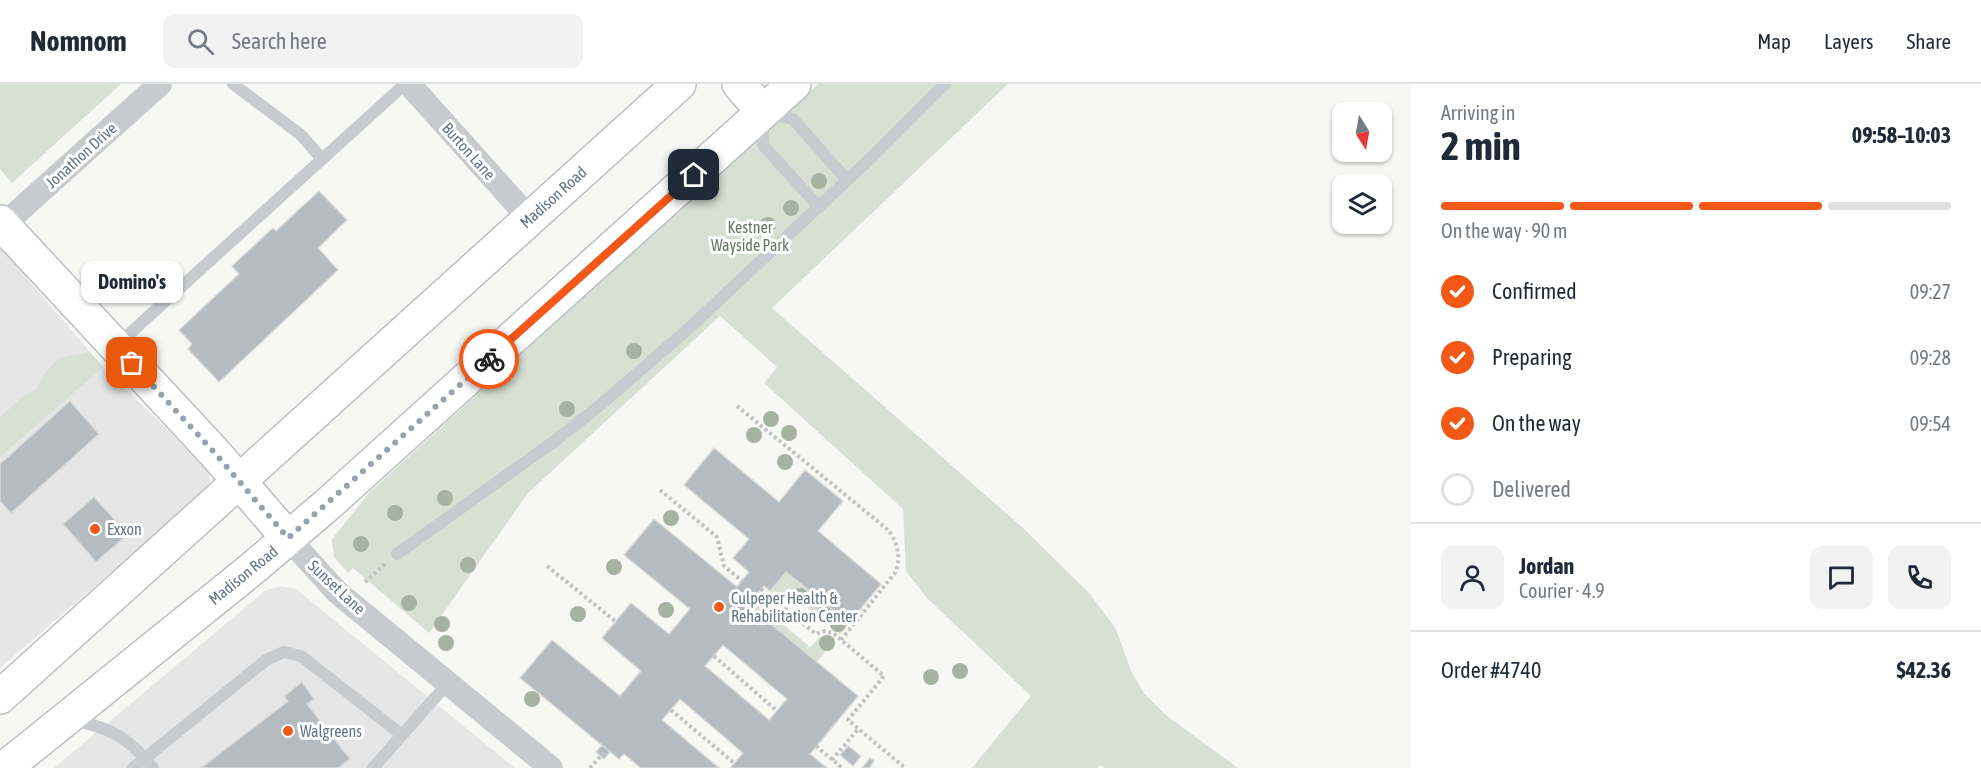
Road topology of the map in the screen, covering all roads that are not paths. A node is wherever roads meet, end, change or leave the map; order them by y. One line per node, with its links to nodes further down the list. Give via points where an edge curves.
1 (159, 84): 13 (street, Jonathon Drive)
2 (233, 84): 9 (lane, via 301,135)
3 (407, 84): 9 (lane); 12 (street, Burton Lane)
4 (679, 84): 12 (main road, Madison Road)
5 (740, 84): 8 (main road)
6 (794, 84): 8 (main road, Madison Road)
7 (945, 84): 10 (lane)
8 (763, 112): 10 (lane, via 793,119); 11 (lane, via 763,145); 16 (main road, Madison Road)
9 (322, 159): 14 (lane)
10 (847, 180): 11 (lane)
11 (819, 207): 17 (lane, via 597,408)
12 (529, 218): 15 (main road, Madison Road)
13 (2, 224): 14 (main road, Sunset Lane)
14 (116, 346): 15 (main road, Sunset Lane)
15 (239, 480): 16 (main road, Sunset Lane); 19 (main road, Madison Road)
16 (288, 538): 18 (street, Sunset Lane, via 337,592); 20 (main road, Madison Road)
17 (397, 554)
18 (448, 682): 21 (lane); 26 (street, Sunset Lane)
19 (0, 697)
20 (67, 719): 22 (lane, via 111,731 132,744); 23 (main road, Madison Road)
21 (402, 735): 22 (lane, via 301,656 284,652 266,660); 25 (lane)
22 (149, 763): 24 (lane)
23 (5, 768)
24 (133, 768)
25 (373, 768)
26 (551, 768)

